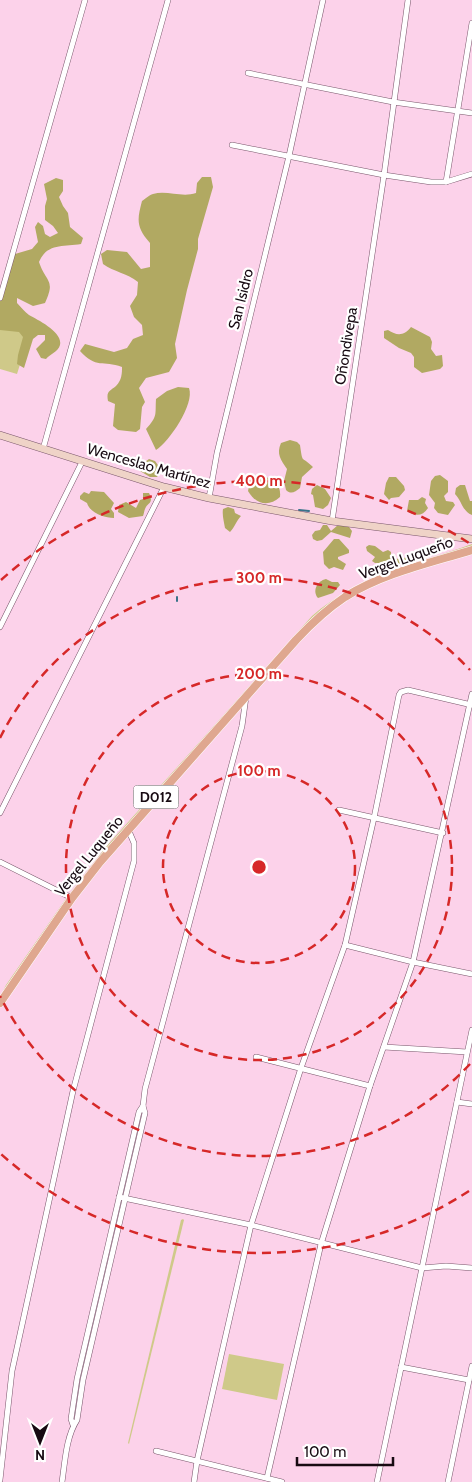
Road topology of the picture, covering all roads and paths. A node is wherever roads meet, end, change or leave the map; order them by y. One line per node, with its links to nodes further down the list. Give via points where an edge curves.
1 (85, 0): 16 (street)
2 (168, 0): 18 (street)
3 (323, 0): 7 (street, San Isidro)
4 (408, 0): 8 (street, Oñondivepa)
5 (472, 23): 9 (street)
6 (248, 73): 7 (street)
7 (305, 84): 8 (street); 12 (street, San Isidro)
8 (393, 102): 9 (street); 14 (street, Oñondivepa)
9 (458, 112): 10 (street); 15 (street)
10 (472, 114)
11 (232, 145): 12 (street)
12 (289, 156): 14 (street); 21 (street, San Isidro, via 218,448)
13 (472, 174): 15 (street)
14 (384, 176): 15 (street); 22 (street, Oñondivepa)
15 (446, 182)
16 (0, 298)
17 (0, 435): 18 (main road, Wenceslao Martínez)
18 (43, 449): 19 (main road, Wenceslao Martínez)
19 (82, 462): 20 (main road, Wenceslao Martínez); 25 (street)
20 (164, 487): 21 (main road, Wenceslao Martínez); 30 (street)
21 (209, 498): 22 (main road, Wenceslao Martínez)
22 (332, 521): 23 (main road, Wenceslao Martínez)
23 (472, 539)
24 (472, 550): 27 (main road, Vergel Luqueño / D012, via 382,579 345,597 319,616)
25 (0, 627)
26 (472, 694): 28 (street)
27 (246, 696): 32 (main road, Vergel Luqueño / D012); 48 (street, via 242,726 145,1089 145,1113)
28 (471, 705): 31 (street, via 408,690 401,692); 33 (street)
29 (339, 810): 31 (street)
30 (0, 813)
31 (374, 818): 33 (street); 36 (street)
32 (128, 829): 35 (main road, Vergel Luqueño / D012); 59 (street, via 134,843 134,861 73,1091 12,1371)
33 (443, 833): 37 (street)
34 (0, 862): 35 (street)
35 (72, 898): 39 (main road, Vergel Luqueño / D012)
36 (345, 944): 37 (street); 44 (street)
37 (414, 962): 38 (street); 41 (street)
38 (472, 974)
39 (0, 1003)
40 (472, 1030): 42 (street)
41 (384, 1047): 42 (street); 45 (street)
42 (467, 1052): 46 (street)
43 (256, 1057): 44 (street)
44 (301, 1068): 45 (street); 49 (street)
45 (370, 1086): 50 (street)
46 (457, 1102): 47 (street); 51 (street)
47 (472, 1104)
48 (122, 1198): 49 (street); 60 (street)
49 (251, 1225): 50 (street); 57 (street)
50 (321, 1244): 51 (street); 58 (street)
51 (422, 1268): 52 (street); 54 (street)
52 (472, 1268)
53 (472, 1366): 55 (street)
54 (401, 1367): 55 (street); 63 (street)
55 (469, 1380): 64 (street)
56 (156, 1451): 57 (street)
57 (197, 1461): 58 (street); 61 (street)
58 (265, 1479): 62 (street)
59 (0, 1480)
60 (62, 1482)
61 (194, 1482)
62 (282, 1482)
63 (377, 1482)
64 (448, 1482)

